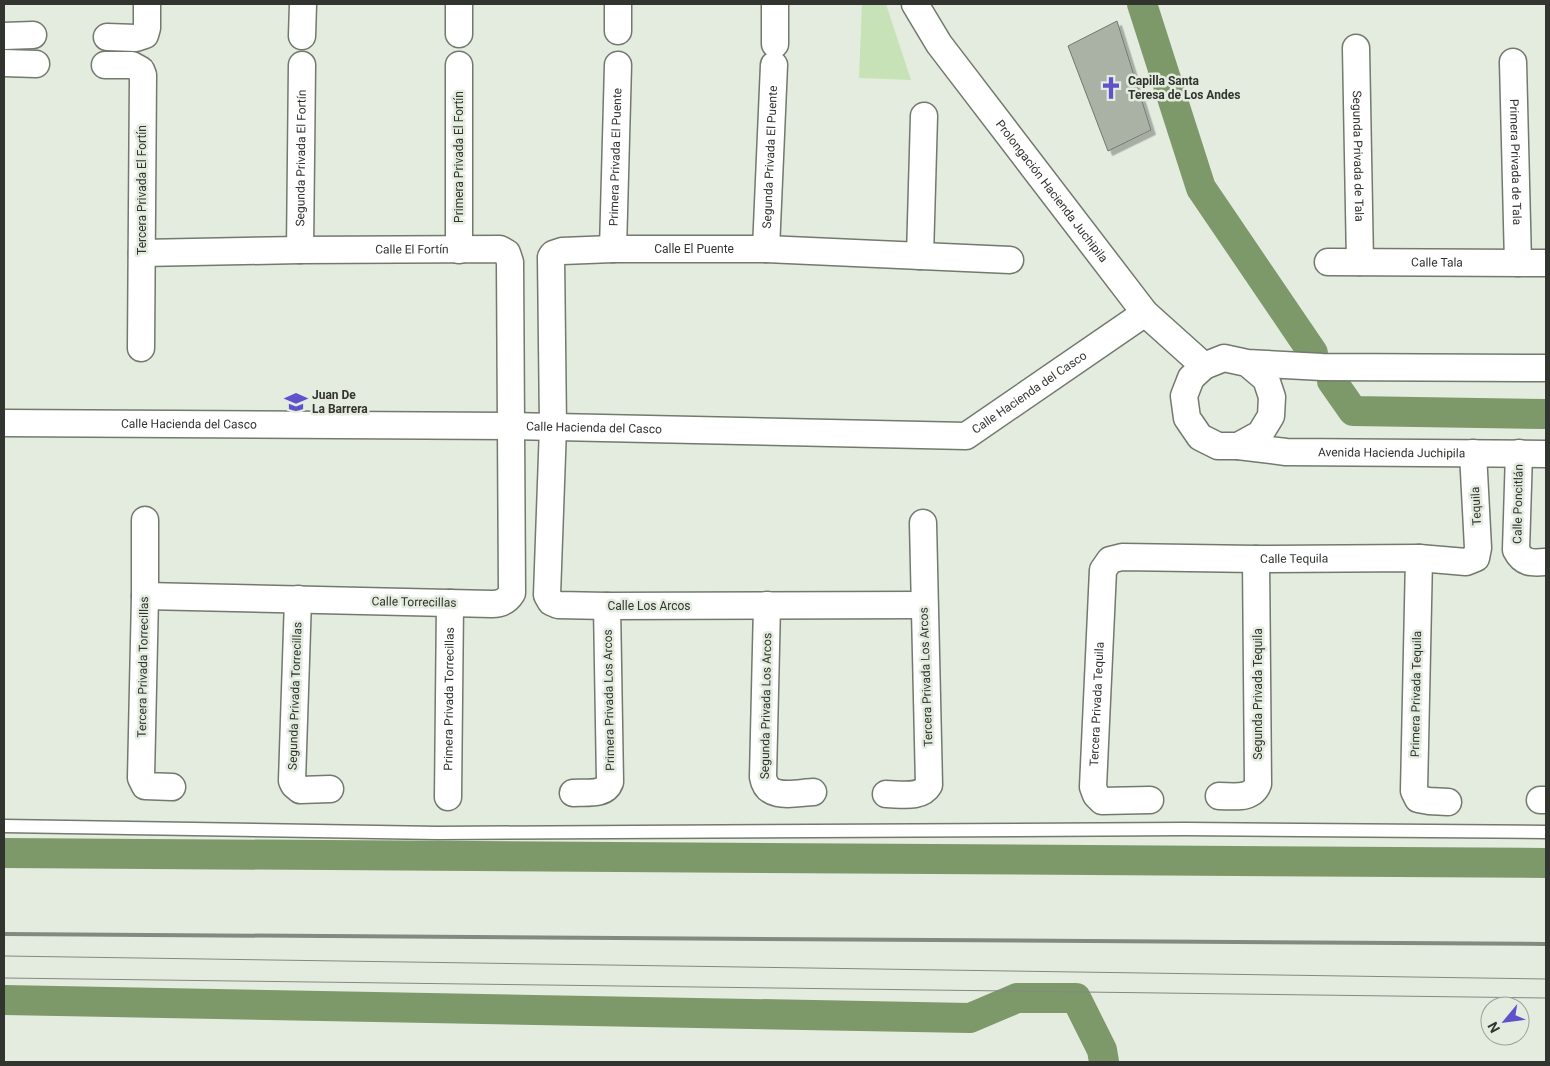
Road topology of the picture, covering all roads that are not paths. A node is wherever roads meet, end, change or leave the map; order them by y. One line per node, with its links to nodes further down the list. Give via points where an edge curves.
1 (147, 4): 12 (street, via 148,28 145,35 136,38)
2 (302, 4): 11 (street)
3 (459, 4): 9 (street)
4 (618, 4): 7 (street)
5 (774, 4): 23 (street, Segunda Privada El Puente)
6 (915, 4): 33 (street, Prolongación Hacienda Juchipila, via 939,44)
7 (618, 31)
8 (33, 34): 10 (street)
9 (459, 34)
10 (4, 36)
11 (302, 36)
12 (107, 37)
13 (1356, 48): 30 (street, Segunda Privada de Tala)
14 (1512, 62): 31 (street, Primera Privada de Tala)
15 (4, 63): 16 (street)
16 (36, 64)
17 (105, 65): 26 (street, Tercera Privada El Fortín, via 132,64 143,75)
18 (302, 65): 24 (street, Segunda Privada El Fortín)
19 (459, 65): 25 (street, Primera Privada El Fortín)
20 (618, 65): 22 (street, Primera Privada El Puente)
21 (924, 116): 27 (street)
22 (613, 249): 23 (street, Calle El Puente); 40 (street, Calle El Puente, via 562,251 551,258)
23 (766, 249): 27 (street, Calle El Puente)
24 (300, 250): 25 (street, Calle El Fortín); 26 (street, Calle El Fortín)
25 (459, 250): 39 (street, Calle El Fortín, via 500,249 509,258)
26 (142, 253): 34 (street, Tercera Privada El Fortín)
27 (920, 256): 28 (street, Calle El Puente)
28 (1010, 260)
29 (1328, 262): 30 (street, Calle Tala)
30 (1360, 262): 31 (street, Calle Tala)
31 (1518, 263): 32 (street, Calle Tala)
32 (1546, 263)
33 (1145, 313): 36 (street, Prolongación Hacienda Juchipila); 40 (street, Calle Hacienda del Casco, via 966,436)
34 (141, 348)
35 (1247, 363): 36 (street, via 1224,358); 37 (street, via 1322,367); 41 (street, via 1266,379 1272,397 1271,416 1260,434)
36 (1204, 366): 41 (street, via 1192,378 1184,396 1187,418 1200,437 1218,446)
37 (1546, 368)
38 (4, 423): 39 (street, Calle Hacienda del Casco)
39 (510, 426): 40 (street, Calle Hacienda del Casco); 54 (street, Calle Torrecillas, via 512,593 498,604)
40 (553, 427): 57 (street, Calle Los Arcos, via 548,599 558,605)
41 (1238, 446): 42 (street, Avenida Hacienda Juchipila, via 1286,452)
42 (1473, 453): 43 (street, Avenida Hacienda Juchipila); 48 (street, Tequila)
43 (1519, 453): 44 (street, Avenida Hacienda Juchipila); 51 (street, Calle Poncitlán, via 1516,550 1524,560)
44 (1546, 454)
45 (145, 520): 52 (street, Tercera Privada Torrecillas)
46 (923, 523): 56 (street, Tercera Privada Los Arcos)
47 (1419, 558): 48 (street, Calle Tequila, via 1466,562); 49 (street, Calle Tequila); 66 (street, Primera Privada Tequila, via 1414,791 1418,799 1424,801)
48 (1476, 558)
49 (1256, 559): 50 (street, Calle Tequila, via 1122,557); 63 (street, Segunda Privada Tequila, via 1258,784 1252,793 1241,797)
50 (1110, 560): 65 (street, Tercera Privada Tequila, via 1103,570 1093,787 1102,801)
51 (1546, 562)
52 (145, 596): 53 (street, Calle Torrecillas); 58 (street, Tercera Privada Torrecillas, via 140,778 146,786)
53 (298, 599): 54 (street, Calle Torrecillas); 59 (street, Segunda Privada Torrecillas, via 292,781 300,790)
54 (450, 603): 64 (street, Primera Privada Torrecillas)
55 (767, 605): 56 (street, Calle Los Arcos); 57 (street, Calle Los Arcos); 60 (street, Segunda Privada Los Arcos, via 764,783 773,793)
56 (924, 605): 62 (street, Tercera Privada Los Arcos, via 929,785 919,794)
57 (607, 606): 61 (street, Primera Privada Los Arcos, via 610,782 598,792)
58 (172, 787)
59 (330, 789)
60 (814, 792)
61 (573, 793)
62 (886, 794)
63 (1219, 796)
64 (448, 797)
65 (1150, 800)
66 (1448, 802)
67 (4, 826): 68 (lane, via 438,833 1175,829)
68 (1546, 832)

